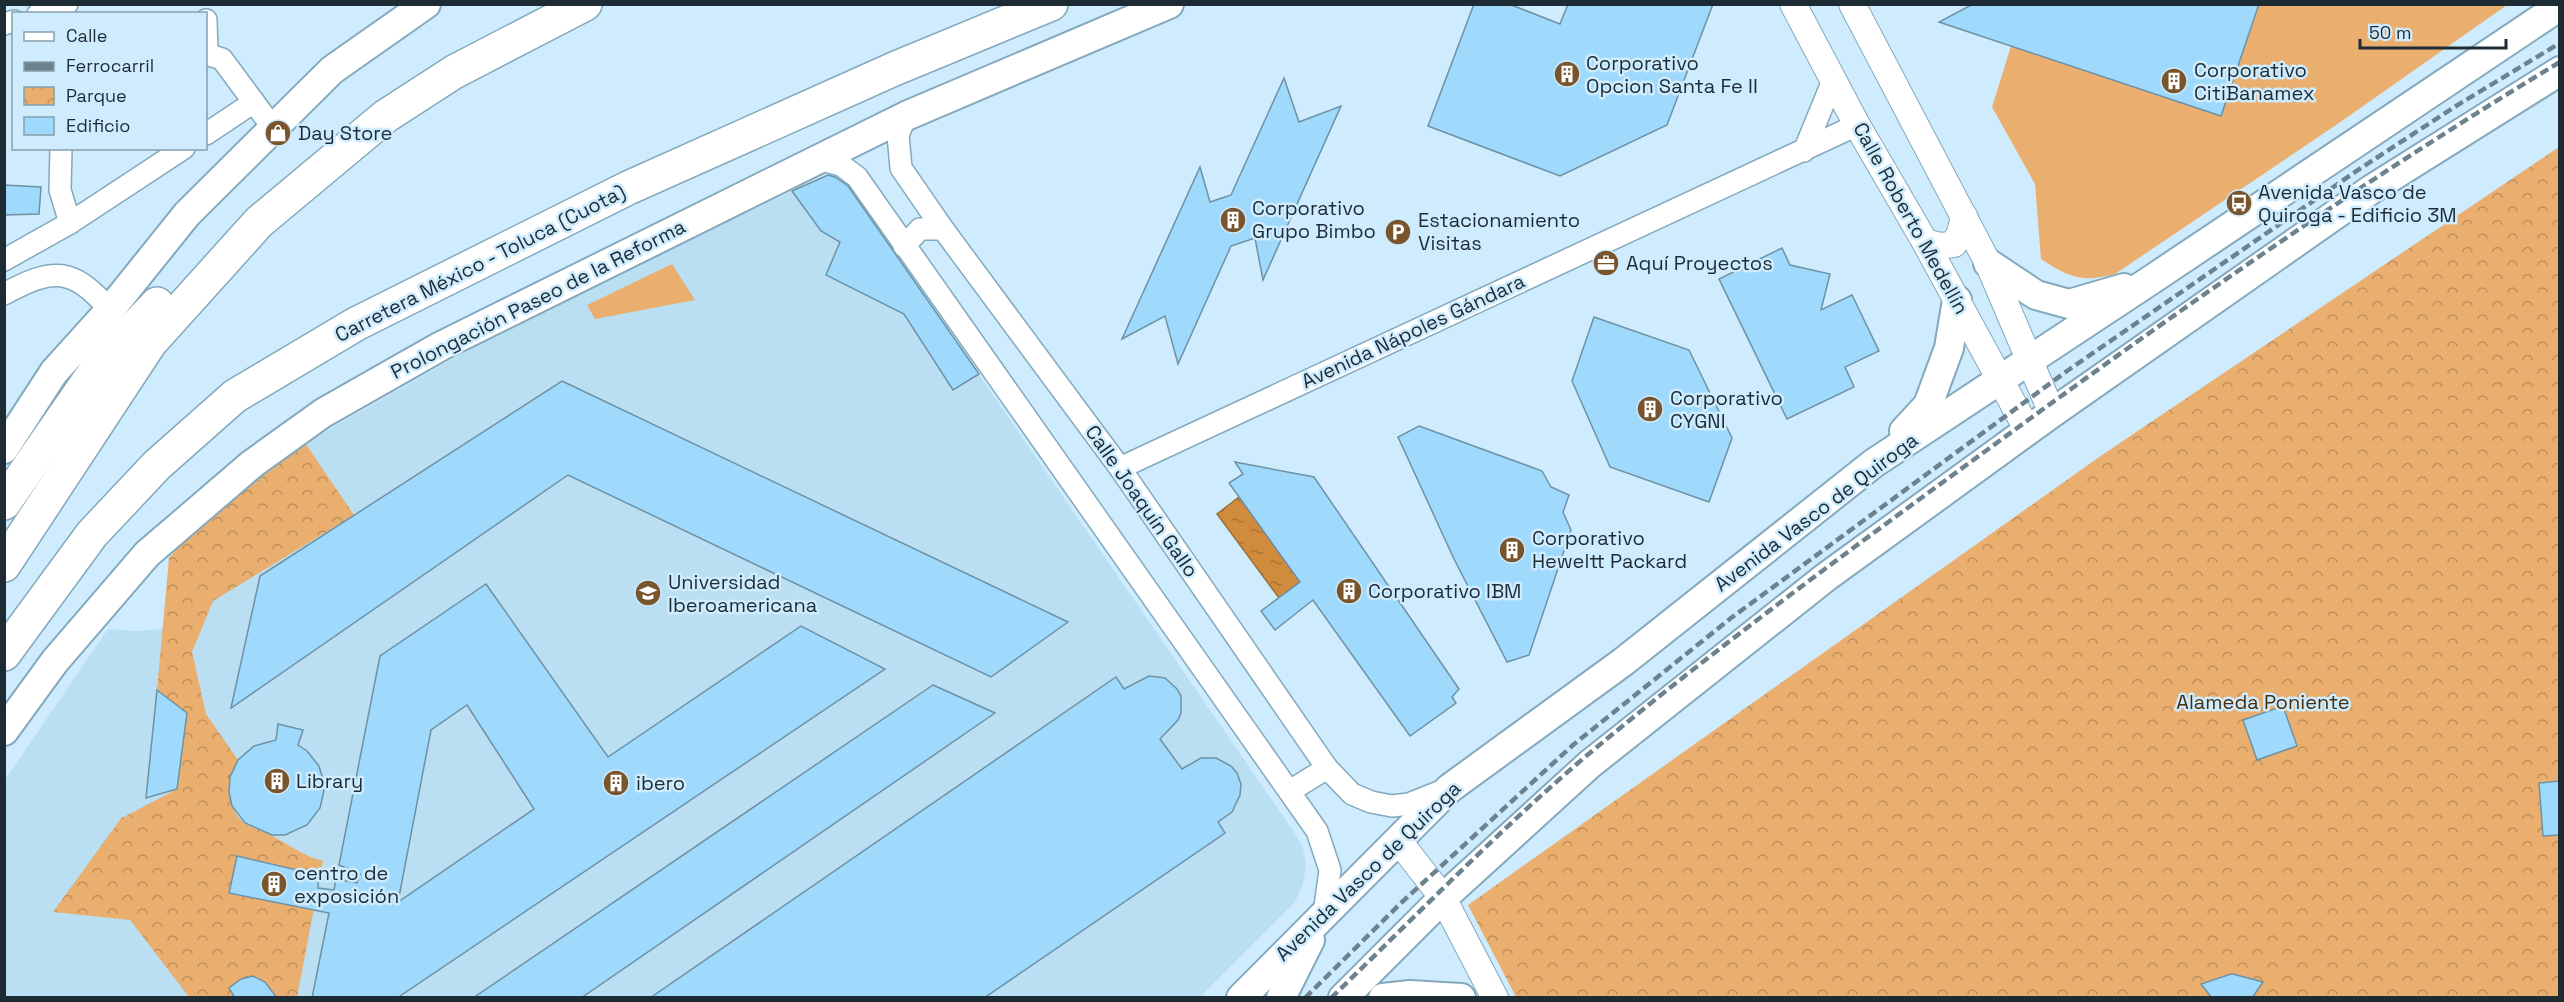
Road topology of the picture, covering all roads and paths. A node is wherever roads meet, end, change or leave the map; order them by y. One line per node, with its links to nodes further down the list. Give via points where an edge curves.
1 (67, 4): 9 (street)
2 (426, 4): 16 (main road, via 332,70)
3 (585, 4): 23 (highway, via 454,72 386,116)
4 (1051, 4): 44 (highway, Carretera México - Toluca (Cuota), via 894,69 628,188 356,324 235,396 157,465 92,534)
5 (1169, 4): 14 (main road, Prolongación Paseo de la Reforma)
6 (1793, 4): 12 (street, Calle Roberto Medellín)
7 (1852, 4): 22 (street)
8 (2559, 6): 30 (main road, Avenida Vasco de Quiroga)
9 (44, 12)
10 (207, 54): 13 (street, via 222,59)
11 (2559, 71): 36 (main road, via 2372,189)
12 (1834, 78): 15 (street, Calle Roberto Medellín); 20 (street)
13 (254, 102): 16 (street); 17 (street)
14 (906, 116): 21 (main road, Prolongación Paseo de la Reforma); 25 (street, Calle Joaquín Gallo, via 898,135 901,168)
15 (1857, 125): 20 (street, Avenida Nápoles Gándara); 26 (street, Calle Roberto Medellín)
16 (273, 128): 33 (main road, via 187,214)
17 (207, 133)
18 (61, 150): 24 (street, via 60,190)
19 (181, 150): 24 (street)
20 (1804, 151): 40 (street, Avenida Nápoles Gándara)
21 (818, 159): 27 (street, via 841,165 856,177); 45 (main road, Prolongación Paseo de la Reforma, via 441,346 375,381 285,439 147,554 55,661)
22 (1964, 216): 26 (street, via 1954,244); 29 (street)
23 (259, 222): 33 (highway, via 212,241); 43 (highway, via 150,343)
24 (70, 223): 28 (street)
25 (944, 229): 27 (street, via 920,229); 40 (street, Calle Joaquín Gallo)
26 (1925, 242): 32 (street, Calle Roberto Medellín)
27 (904, 246): 48 (street)
28 (4, 260)
29 (1989, 263): 30 (main road, via 2036,295 2069,304); 34 (street)
30 (2154, 278): 34 (main road, Avenida Vasco de Quiroga)
31 (4, 294): 33 (street, via 45,276 66,276 91,289)
32 (1957, 300): 35 (street, Calle Roberto Medellín); 39 (main road, via 1949,348 1928,405)
33 (121, 322): 38 (main road, via 54,372); 41 (highway, via 101,363); 42 (highway, via 111,368)
34 (2029, 361): 35 (main road, Avenida Vasco de Quiroga); 36 (street)
35 (2001, 378): 37 (street, Calle Roberto Medellín); 39 (main road, Avenida Vasco de Quiroga)
36 (2052, 413): 37 (main road)
37 (2028, 431): 50 (main road, via 1826,577 1665,703 1590,764)
38 (4, 448)
39 (1874, 463): 47 (main road, Avenida Vasco de Quiroga, via 1623,662)
40 (1120, 468): 46 (street, Calle Joaquín Gallo)
41 (4, 502)
42 (4, 524)
43 (4, 566)
44 (4, 654)
45 (4, 731)
46 (1327, 768): 47 (street, Calle Joaquín Gallo, via 1352,794 1392,806); 48 (street)
47 (1450, 788): 49 (main road, Avenida Vasco de Quiroga)
48 (1290, 791): 51 (street, via 1317,831 1330,870)
49 (1398, 840): 50 (street); 51 (main road, Avenida Vasco de Quiroga)
50 (1443, 898): 54 (main road); 57 (street)
51 (1323, 914): 52 (main road, Avenida Vasco de Quiroga); 53 (main road)
52 (1241, 998)
53 (1281, 998)
54 (1343, 998)
55 (1383, 998): 56 (main road)
56 (1461, 998)
57 (1495, 998)

